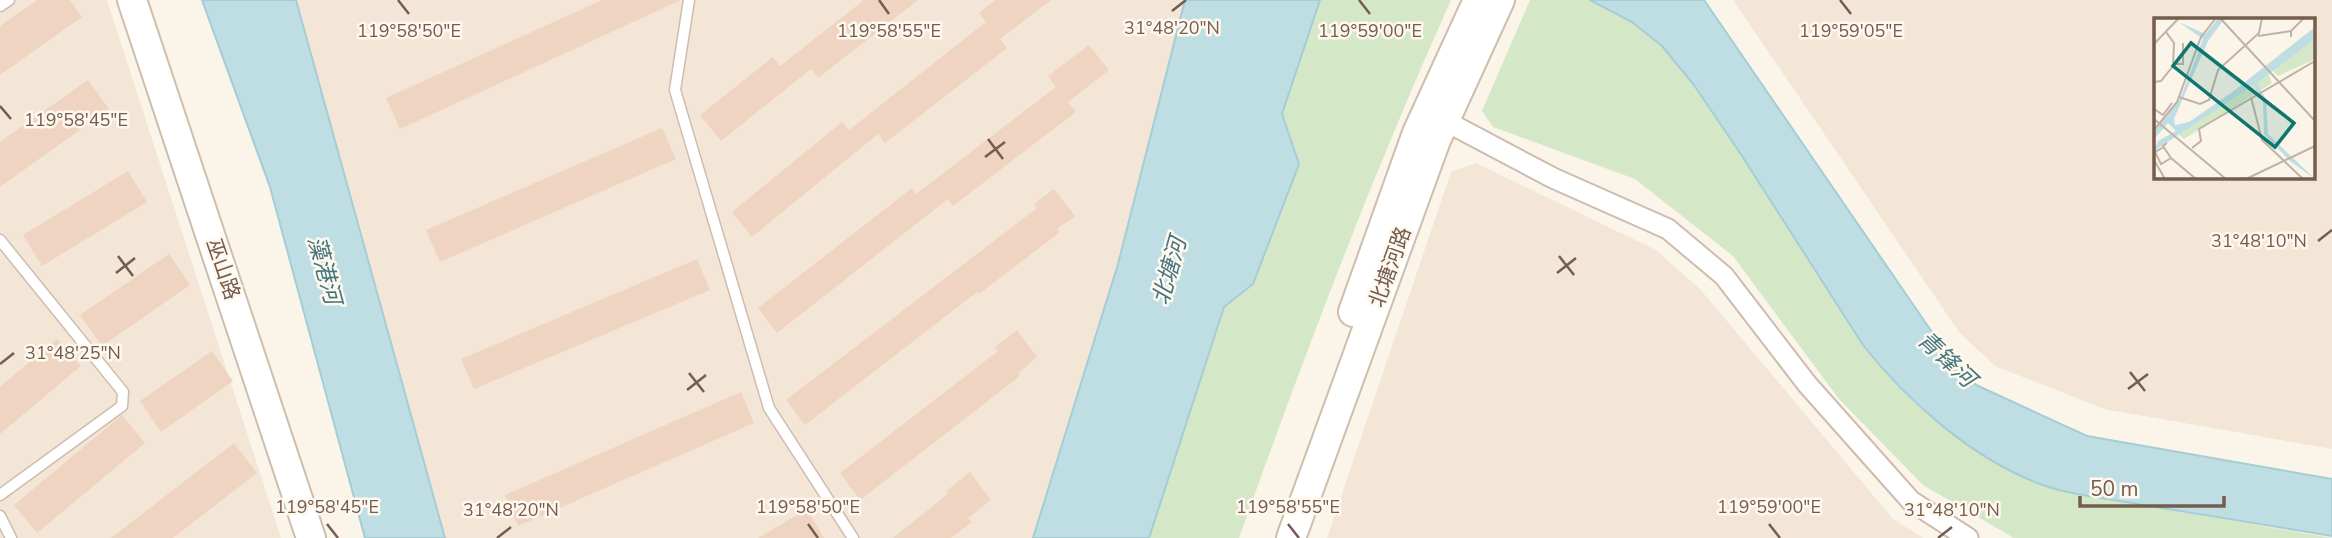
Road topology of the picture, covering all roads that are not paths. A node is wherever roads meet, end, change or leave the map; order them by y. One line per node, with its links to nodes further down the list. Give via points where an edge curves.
1 (9, 0): 5 (lane)
2 (132, 0): 11 (main road, 巫山路)
3 (689, 0): 12 (lane, via 675,90 769,408)
4 (1492, 1): 6 (main road, 北塘河路)
5 (0, 6)
6 (1436, 116): 13 (main road, 北塘河路, via 1417,133); 14 (main road, 北塘河路, via 1431,153); 15 (street, via 1553,178 1668,229 1724,276 1807,384 1911,501)
7 (0, 240): 8 (lane, via 123,392 122,406)
8 (0, 495)
9 (0, 516): 10 (lane)
10 (11, 538)
11 (311, 538)
12 (853, 538)
13 (1273, 538)
14 (1291, 538)
15 (1968, 538)

